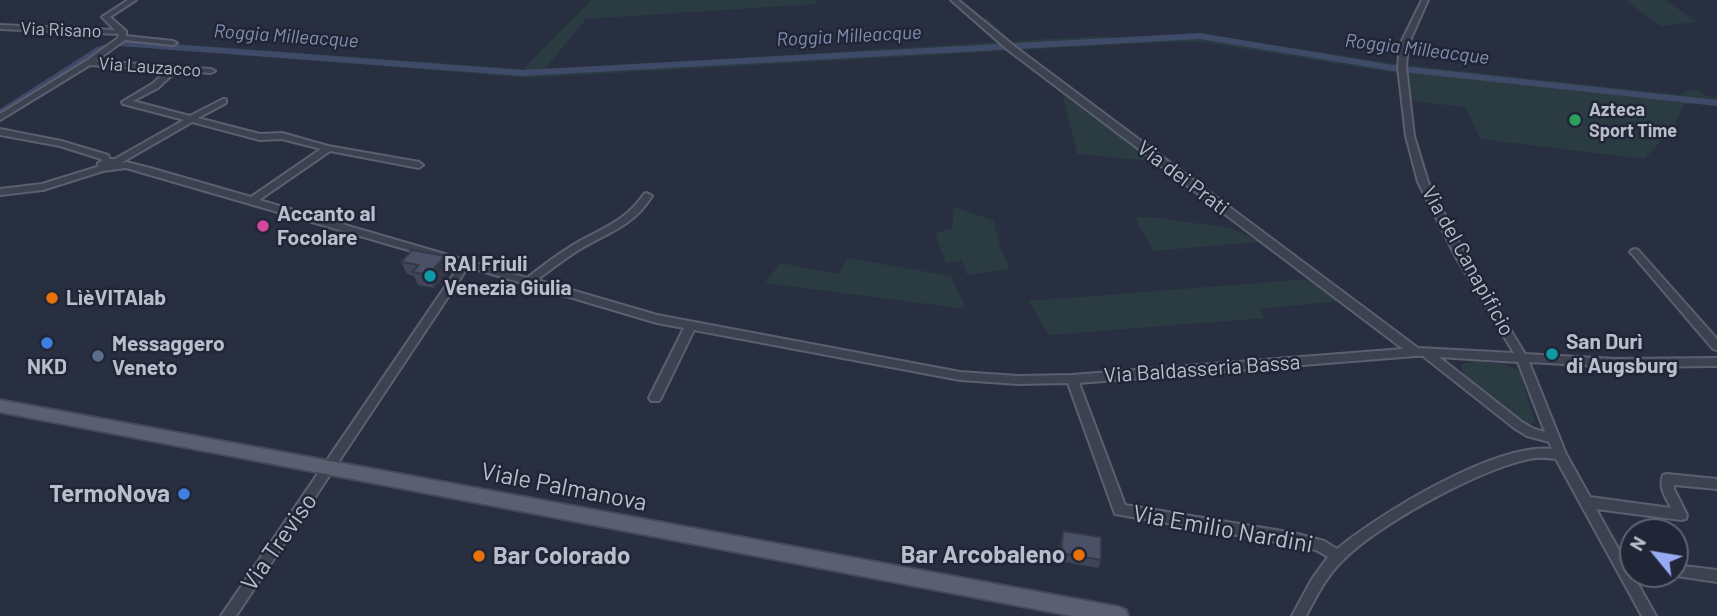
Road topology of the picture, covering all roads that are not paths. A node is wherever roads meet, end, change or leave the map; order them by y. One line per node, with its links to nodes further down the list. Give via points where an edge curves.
1 (133, 0): 5 (street, Via Lauzacco, via 106,17)
2 (954, 0): 25 (street, Via dei Prati)
3 (1425, 0): 26 (street, Via del Canapificio, via 1404,45 1402,70 1410,136 1423,182 1461,257)
4 (0, 27): 5 (street, Via Risano)
5 (120, 39): 6 (street, Via Lauzacco); 7 (street, Via Lauzacco)
6 (173, 43)
7 (89, 63): 8 (street, Via Lauzacco); 11 (street, Via Lauzacco)
8 (174, 69): 9 (street, Via Lauzacco); 12 (street, via 126,102)
9 (211, 71)
10 (223, 101): 12 (street)
11 (0, 118)
12 (191, 120): 14 (street); 15 (street)
13 (0, 132): 15 (street, Via Baldasseria Bassa, via 89,151)
14 (328, 148): 16 (street); 19 (street)
15 (110, 164): 17 (street, via 43,187); 19 (street, Via Baldasseria Bassa, via 130,165)
16 (419, 165)
17 (0, 192)
18 (647, 196): 22 (street, via 629,218 575,248)
19 (253, 200): 21 (street, Via Baldasseria Bassa)
20 (1635, 252): 24 (street)
21 (466, 263): 22 (street, Via Baldasseria Bassa); 33 (street, Via Treviso)
22 (528, 282): 23 (street, Via Baldasseria Bassa)
23 (690, 326): 28 (street, Via Baldasseria Bassa, via 960,376); 29 (street)
24 (1717, 346)
25 (1420, 353): 26 (street, Via Baldasseria Bassa); 28 (street, Via Baldasseria Bassa); 31 (street, Via dei Prati, via 1518,425)
26 (1522, 358): 27 (street, Via Baldasseria Bassa); 31 (street, Via del Canapificio)
27 (1717, 362)
28 (1072, 379): 37 (street, Via Emilio Nardini, via 1119,510 1294,539 1319,545)
29 (654, 398)
30 (0, 405): 33 (main road, Viale Palmanova)
31 (1552, 438): 32 (street, Via del Canapificio)
32 (1560, 455): 35 (street, Via del Canapificio); 37 (street, Via Emilio Nardini, via 1527,454 1463,480 1404,510)
33 (331, 468): 41 (street, Via Treviso); 42 (main road, Viale Palmanova)
34 (1717, 484): 35 (street, via 1667,479 1681,515)
35 (1586, 502): 36 (street, Via del Canapificio)
36 (1619, 554)
37 (1337, 556): 43 (street, Via Emilio Nardini)
38 (1689, 573): 39 (street)
39 (1717, 576)
40 (1636, 588): 44 (street, Via del Canapificio)
41 (228, 616)
42 (1119, 616)
43 (1299, 616)
44 (1649, 616)

